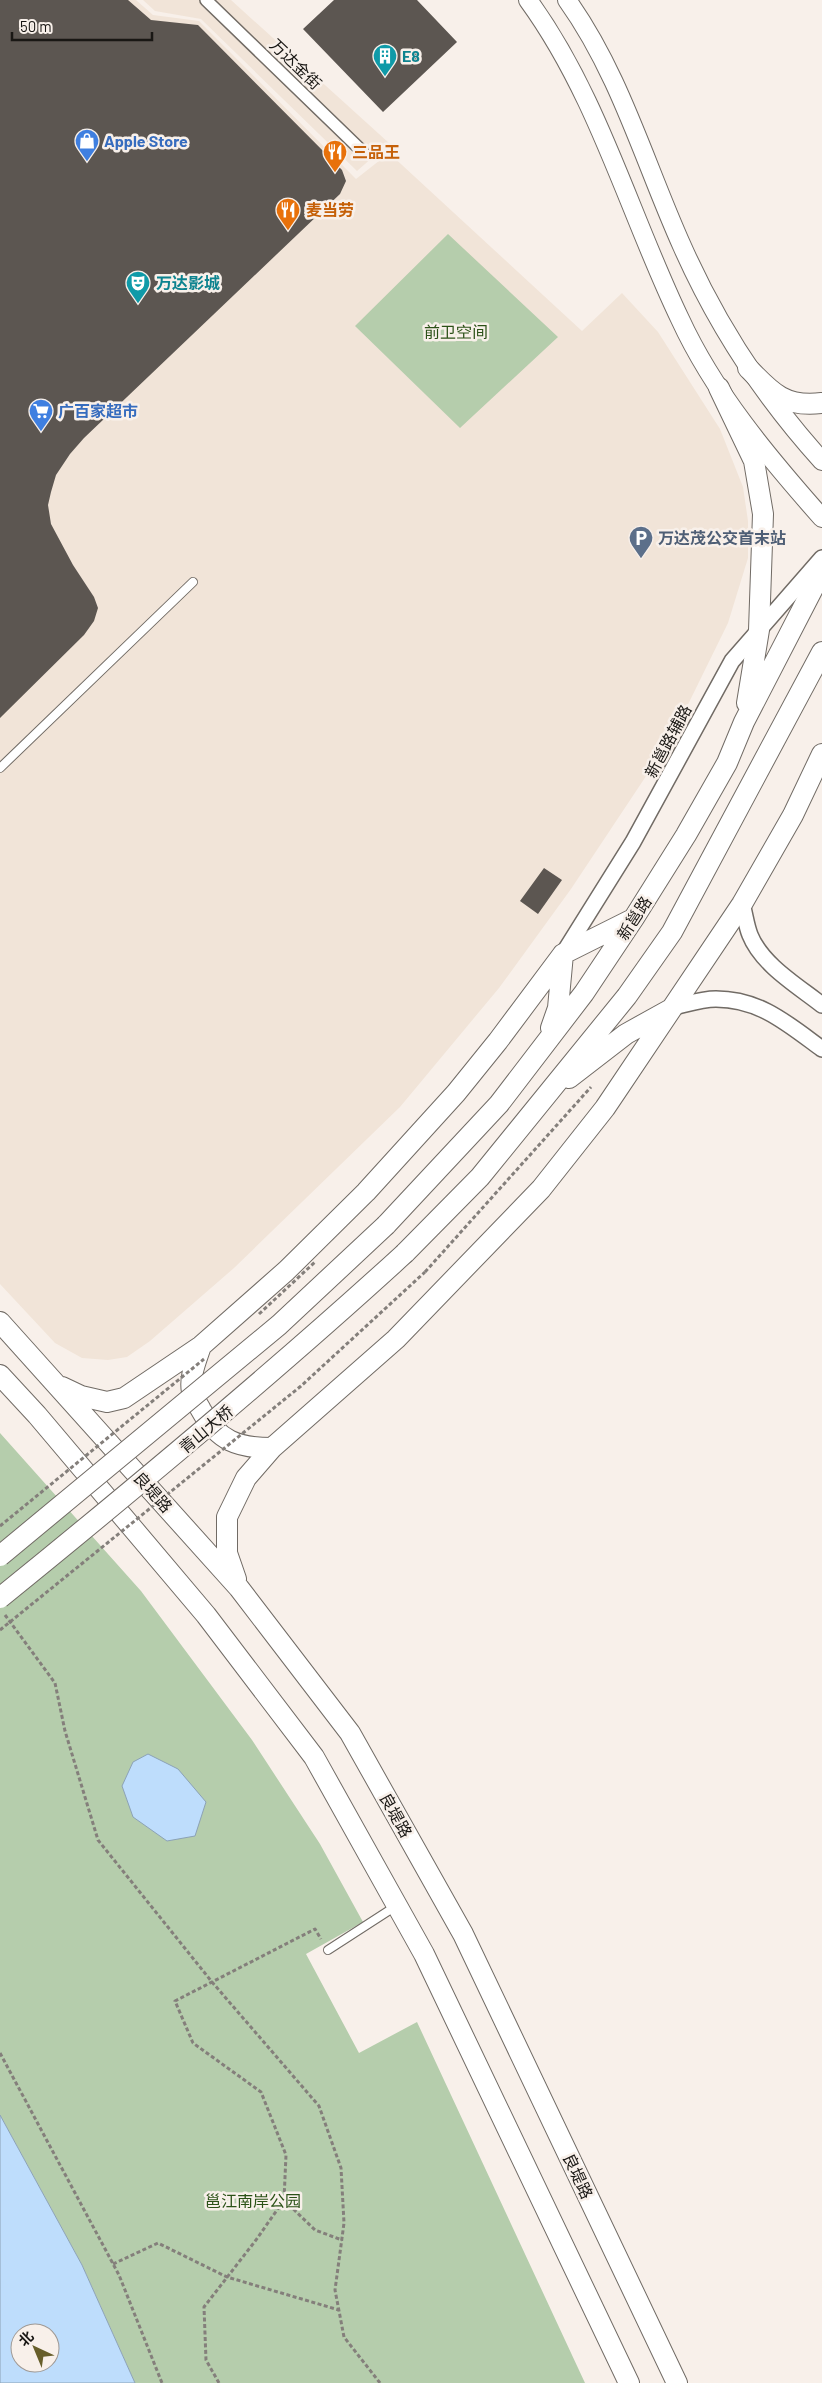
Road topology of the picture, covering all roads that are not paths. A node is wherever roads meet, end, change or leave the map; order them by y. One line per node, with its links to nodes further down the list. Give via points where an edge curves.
1 (206, 0): 4 (street, 万达金街)
2 (528, 0): 6 (street, via 551,32 586,98 680,321)
3 (567, 0): 5 (street, via 579,16 616,86 682,247)
4 (363, 152)
5 (748, 368): 7 (main road, via 774,395 793,402); 8 (street)
6 (719, 388): 9 (street, via 785,476); 13 (main road, via 754,461 760,488 763,514)
7 (822, 403)
8 (822, 461)
9 (822, 518)
10 (822, 558): 13 (street, 新邕路辅路)
11 (822, 571): 15 (main road, 新邕路)
12 (193, 582): 17 (lane)
13 (759, 630): 15 (main road); 20 (street, 新邕路辅路, via 732,661 633,842)
14 (822, 652): 25 (main road, via 672,932 627,996)
15 (744, 722): 19 (main road, 新邕路, via 713,787)
16 (822, 754): 18 (main road, via 793,815)
17 (0, 768)
18 (742, 904): 21 (street, via 750,936 758,949); 22 (main road)
19 (634, 918): 20 (main road); 23 (main road, 新邕路, via 584,993)
20 (563, 954): 23 (main road, via 558,1008); 28 (main road, via 456,1093 366,1192)
21 (822, 1006)
22 (674, 1007): 24 (street, via 714,999 743,1001 772,1013); 25 (main road, via 626,1034); 31 (main road, via 605,1108 541,1189 396,1339)
23 (546, 1041): 26 (main road, 新邕路, via 499,1104)
24 (822, 1049)
25 (548, 1095): 34 (main road, 青山大桥, bridge, via 480,1178 406,1253 182,1449)
26 (386, 1225): 32 (main road, 青山大桥, bridge, via 280,1325)
27 (0, 1322): 30 (main road, 良堤路)
28 (204, 1352): 30 (main road, via 124,1398 107,1402 81,1396); 31 (main road, via 192,1373 192,1393 206,1419 227,1440 248,1448)
29 (0, 1376): 35 (main road, via 37,1415 206,1615 308,1749)
30 (59, 1386): 33 (main road, 良堤路)
31 (272, 1448): 33 (main road, via 246,1478 227,1517 227,1553)
32 (0, 1556)
33 (239, 1588): 38 (main road, 良堤路, via 350,1733 463,1934)
34 (0, 1598)
35 (397, 1905): 36 (lane); 37 (main road, via 424,1954)
36 (328, 1950)
37 (629, 2383)
38 (677, 2383)

